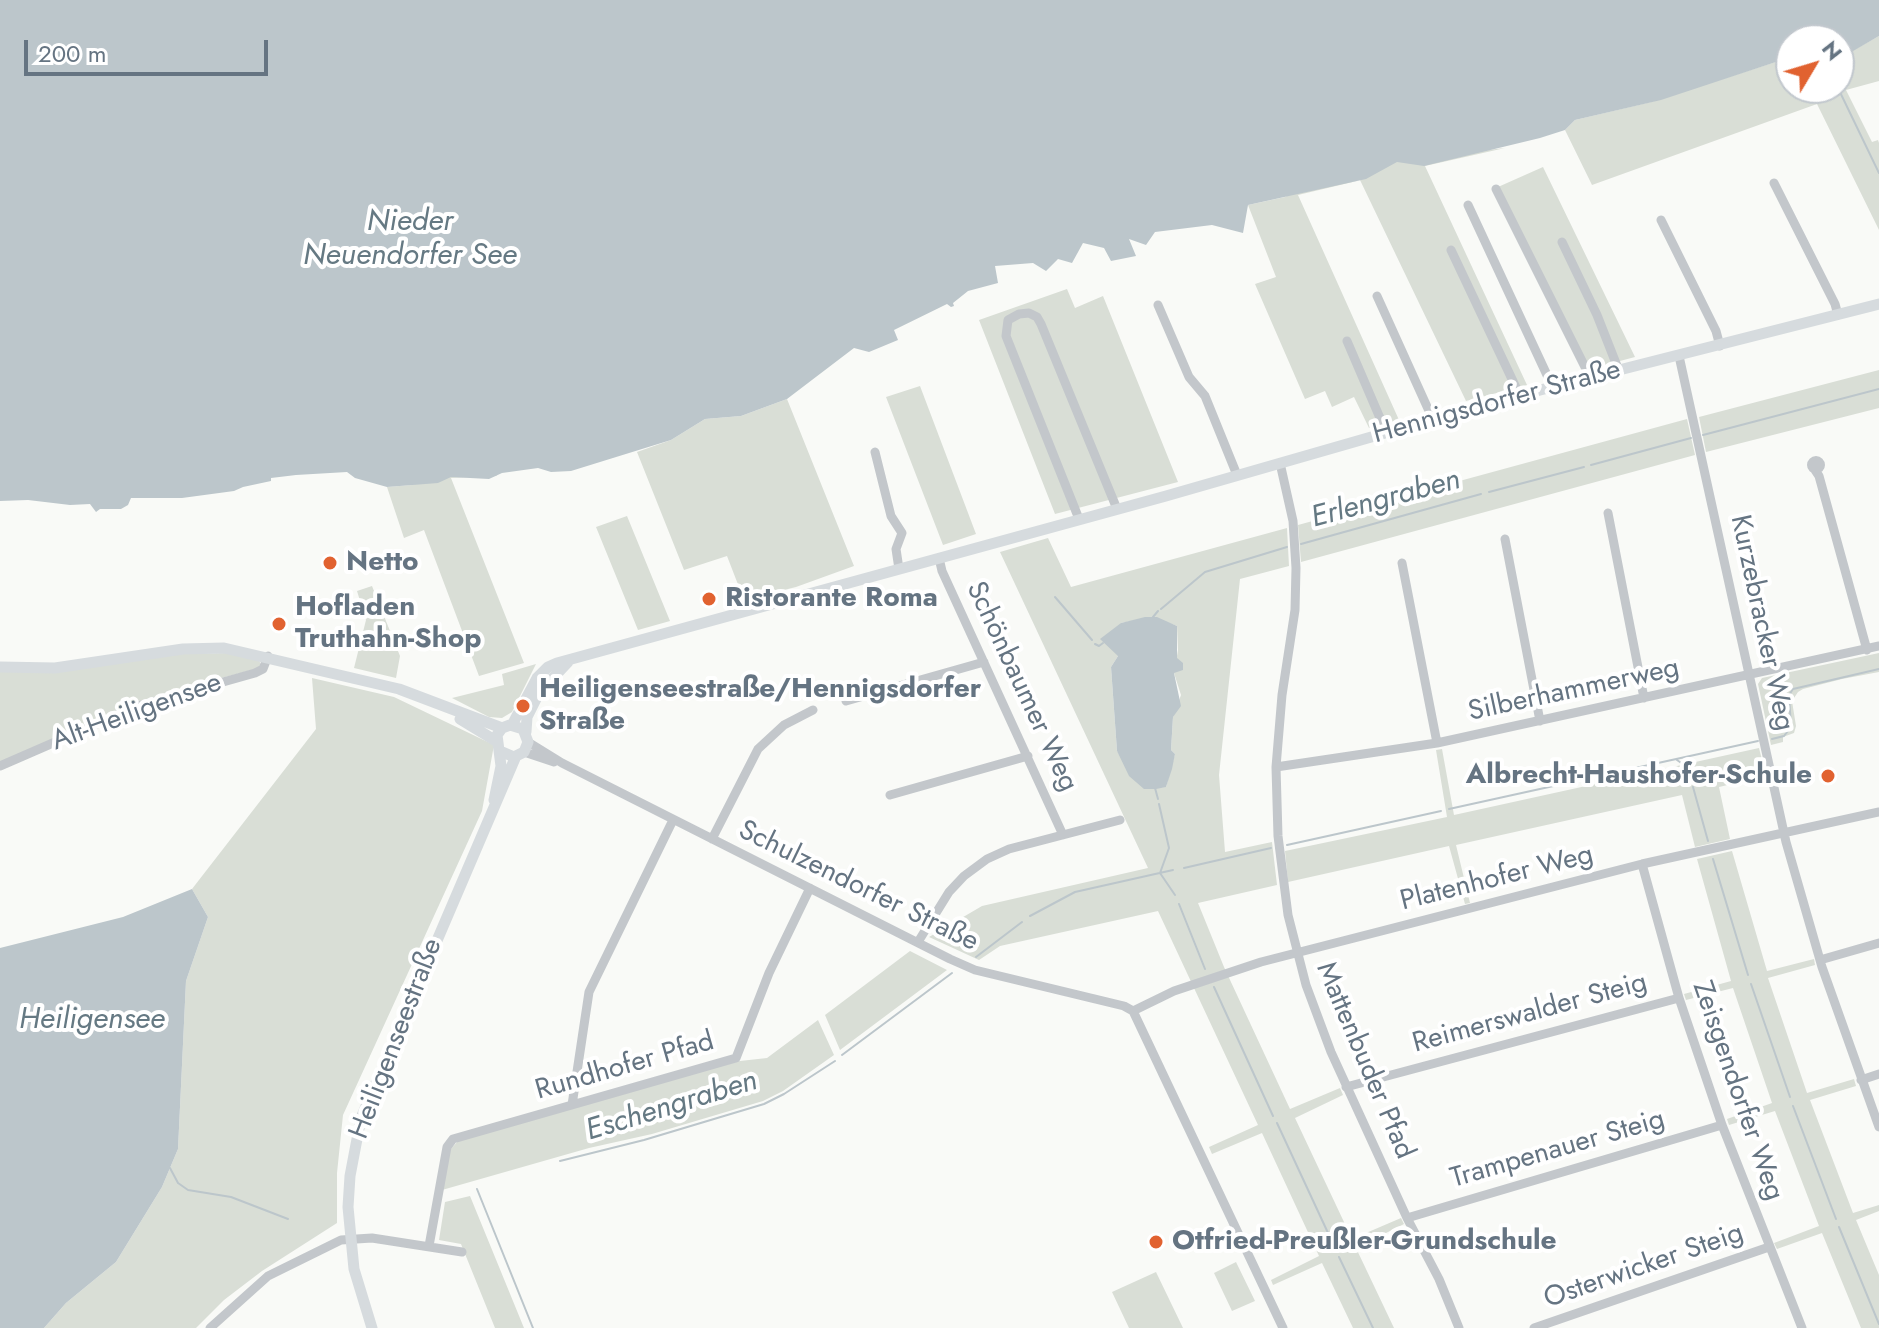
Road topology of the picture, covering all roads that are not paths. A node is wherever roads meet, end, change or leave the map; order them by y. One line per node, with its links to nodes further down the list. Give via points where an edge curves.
1 (1774, 183): 10 (street)
2 (1496, 189): 15 (street)
3 (1468, 205): 16 (street)
4 (1661, 220): 12 (street)
5 (1562, 242): 14 (street)
6 (1451, 250): 17 (street)
7 (1377, 296): 18 (street)
8 (1879, 304): 10 (main road, Hennigsdorfer Straße)
9 (1158, 305): 23 (street, via 1189,377 1205,396)
10 (1838, 315): 12 (main road, Hennigsdorfer Straße)
11 (1347, 341): 19 (street)
12 (1720, 346): 13 (main road, Hennigsdorfer Straße)
13 (1679, 356): 14 (main road, Hennigsdorfer Straße); 37 (street, Kurzebracker Weg)
14 (1619, 371): 15 (main road, Hennigsdorfer Straße)
15 (1591, 379): 16 (main road, Hennigsdorfer Straße)
16 (1553, 388): 17 (main road, Hennigsdorfer Straße)
17 (1520, 396): 18 (main road, Hennigsdorfer Straße)
18 (1431, 421): 19 (main road, Hennigsdorfer Straße)
19 (1386, 432): 21 (main road, Hennigsdorfer Straße)
20 (875, 452): 30 (street, via 891,516 902,533 896,549)
21 (1280, 463): 23 (main road, Hennigsdorfer Straße); 49 (street, Mattenbuder Pfad, via 1293,521 1296,568)
22 (1818, 471): 32 (street)
23 (1237, 475): 24 (main road, Hennigsdorfer Straße)
24 (1117, 509): 26 (main road, Hennigsdorfer Straße); 26 (street, via 1041,324 1029,313 1019,314 1008,320 1006,336)
25 (1608, 513): 38 (street)
26 (1079, 519): 28 (main road, Hennigsdorfer Straße)
27 (1505, 539): 42 (street)
28 (939, 558): 30 (main road, Hennigsdorfer Straße); 35 (street, Schönbaumer Weg)
29 (1402, 563): 44 (street)
30 (899, 569): 34 (main road, Hennigsdorfer Straße)
31 (1879, 646): 32 (street, Silberhammerweg)
32 (1867, 650): 37 (street, Silberhammerweg)
33 (268, 656): 36 (main road, Alt-Heiligensee, via 196,648 55,668); 41 (main road, Alt-Heiligensee, via 399,689); 48 (street, Alt-Heiligensee, via 255,673 138,706)
34 (569, 662): 43 (main road, Hennigsdorfer Straße, via 542,671); 45 (main road, via 539,693 527,717)
35 (984, 662): 39 (street); 47 (street, Schönbaumer Weg)
36 (0, 667)
37 (1750, 675): 38 (street, Silberhammerweg); 55 (street, Kurzebracker Weg)
38 (1644, 698): 42 (street, Silberhammerweg)
39 (846, 701)
40 (813, 710): 57 (street, via 784,725 758,749)
41 (462, 716): 43 (main road); 46 (main road)
42 (1540, 721): 44 (street, Silberhammerweg)
43 (507, 726): 45 (main road); 46 (main road, Hennigsdorfer Straße)
44 (1437, 743): 49 (street, Silberhammerweg)
45 (523, 745): 46 (main road, via 508,756); 51 (main road, Heiligenseestraße); 53 (street, Schulzendorfer Straße)
46 (498, 746): 51 (main road, Heiligenseestraße, via 501,766)
47 (1028, 756): 50 (street); 56 (street, Schönbaumer Weg)
48 (0, 766)
49 (1276, 767): 62 (street, Mattenbuder Pfad, via 1282,875)
50 (890, 795)
51 (493, 805): 73 (main road, Heiligenseestraße, via 361,1118 350,1176)
52 (1879, 812): 55 (street, Platenhofer Weg)
53 (673, 820): 57 (street, Schulzendorfer Straße); 69 (street, via 589,992)
54 (1120, 820): 56 (street)
55 (1785, 833): 58 (street, Platenhofer Weg); 63 (street, Kurzebracker Weg)
56 (1063, 835): 60 (street, via 1009,849 981,863 949,892)
57 (712, 839): 59 (street, Schulzendorfer Straße)
58 (1642, 864): 62 (street, Platenhofer Weg); 64 (street, Zeisgendorfer Weg)
59 (810, 888): 60 (street, Schulzendorfer Straße); 69 (street, Rundhofer Pfad, via 736,1058)
60 (918, 942): 65 (street, Schulzendorfer Straße, via 975,970)
61 (1879, 943): 63 (street)
62 (1296, 953): 65 (street, Platenhofer Weg, via 1204,980); 68 (street, Mattenbuder Pfad)
63 (1820, 960): 67 (street, Kurzebracker Weg)
64 (1679, 998): 68 (street, Reimerswalder Steig); 70 (street, Zeisgendorfer Weg)
65 (1133, 1011): 79 (street)
66 (1879, 1074): 67 (street)
67 (1861, 1080): 71 (street, Kurzebracker Weg)
68 (1346, 1087): 72 (street, Mattenbuder Pfad)
69 (572, 1105): 74 (street, Rundhofer Pfad, via 453,1139 447,1147)
70 (1722, 1125): 72 (street, Trampenauer Steig); 75 (street, Zeisgendorfer Weg)
71 (1879, 1127)
72 (1407, 1218): 80 (street, Mattenbuder Pfad)
73 (350, 1239): 74 (street); 77 (street, via 268,1276); 78 (main road, Heiligenseestraße)
74 (429, 1246): 76 (street)
75 (1769, 1247): 81 (street, Osterwicker Steig); 82 (street, Zeisgendorfer Weg)
76 (462, 1252)
77 (210, 1328)
78 (372, 1328)
79 (1283, 1328)
80 (1459, 1328)
81 (1534, 1328)
82 (1802, 1328)

